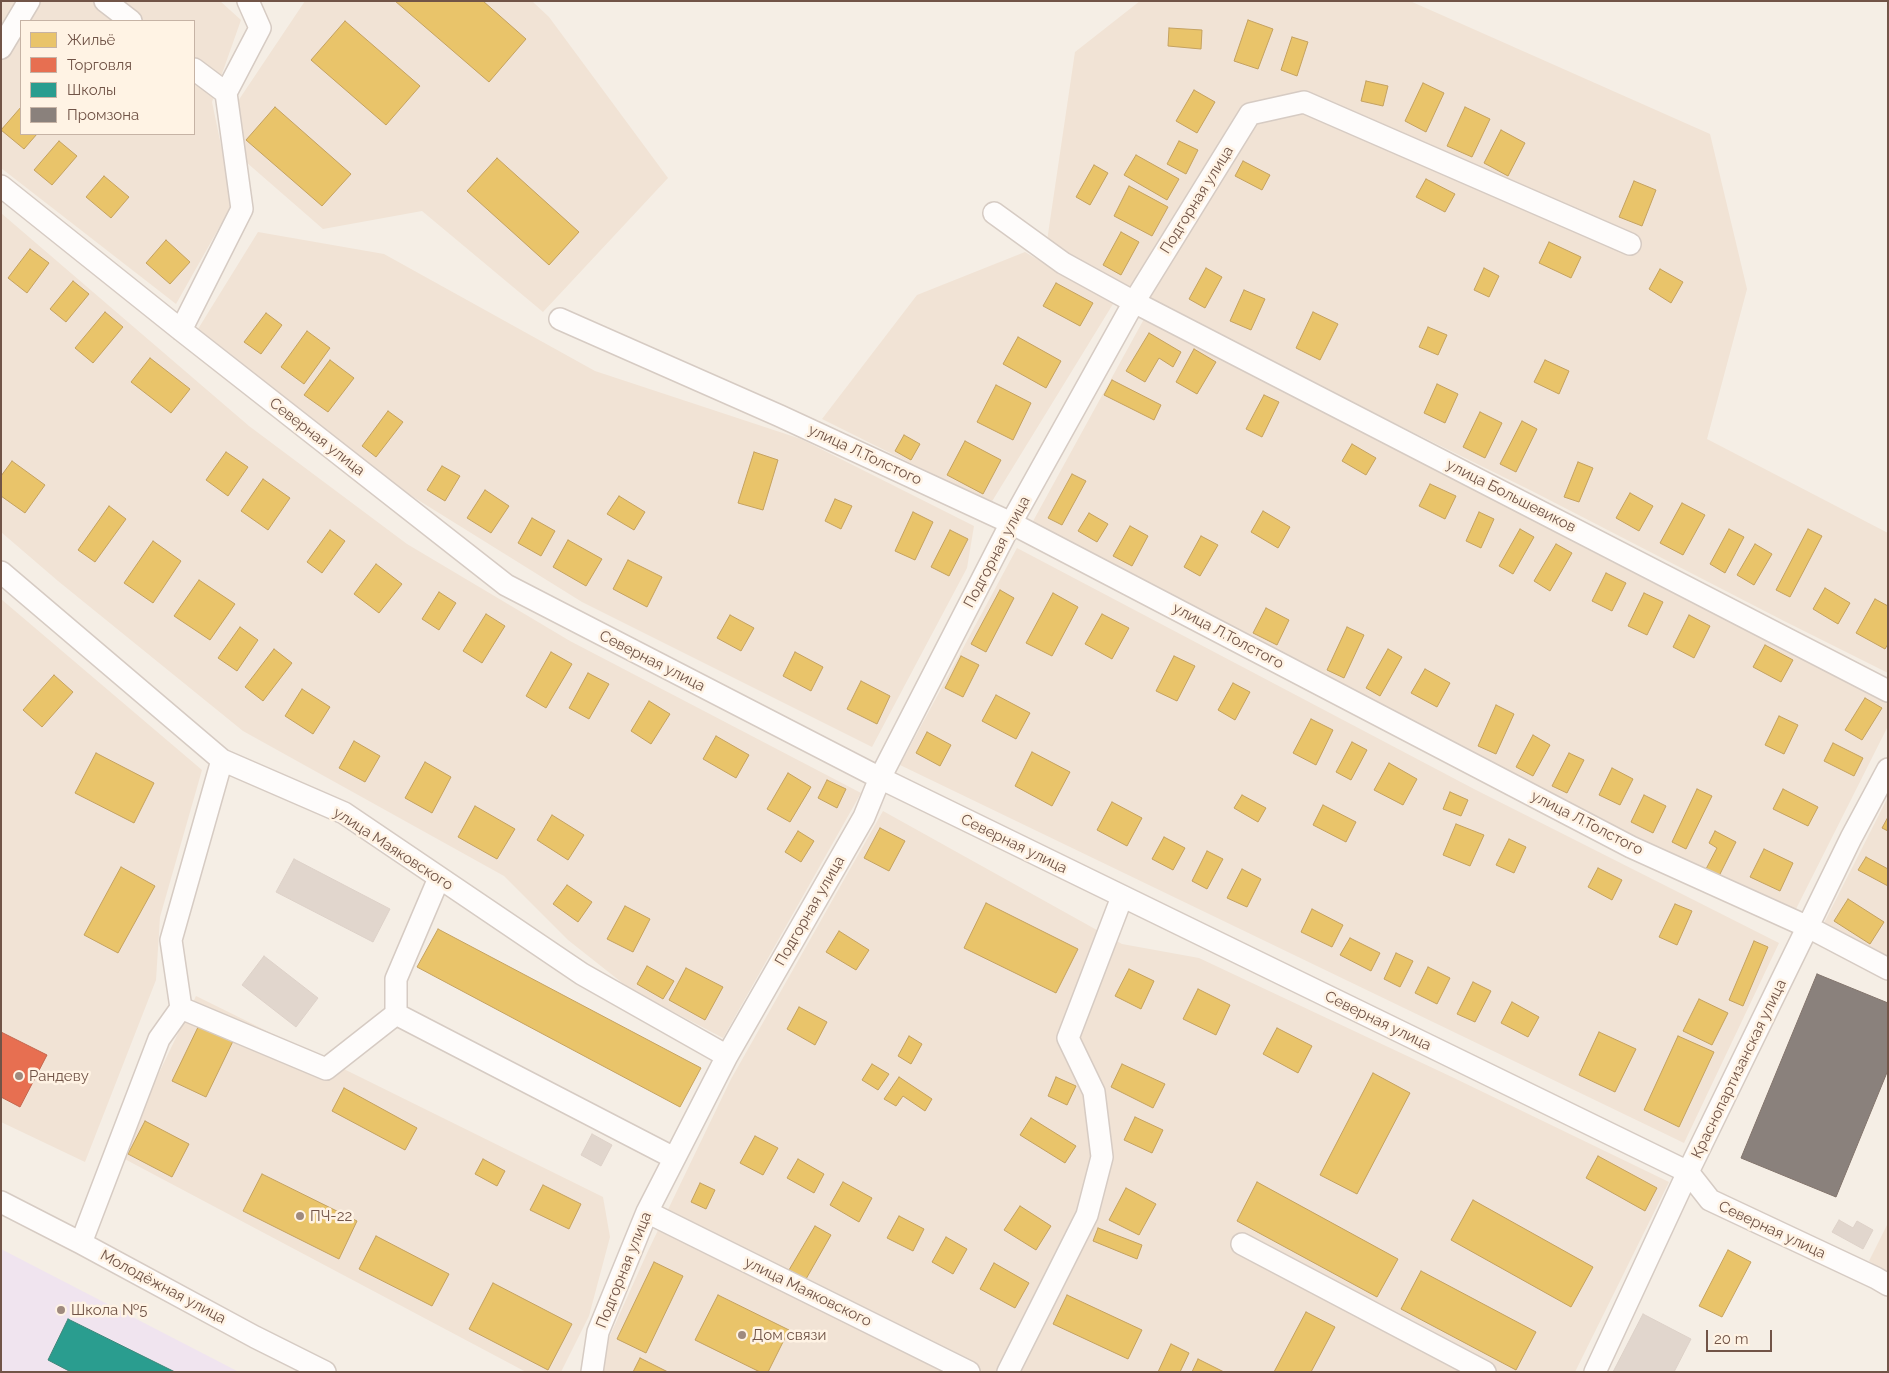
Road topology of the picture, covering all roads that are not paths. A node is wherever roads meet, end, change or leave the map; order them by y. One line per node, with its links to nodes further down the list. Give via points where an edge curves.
1 (29, 1): 5 (street)
2 (105, 1): 4 (street)
3 (248, 1): 7 (street, via 260,28)
4 (130, 20)
5 (1, 48)
6 (195, 70): 7 (street)
7 (226, 93): 13 (street, via 242,209)
8 (1, 186): 13 (street, Северная улица)
9 (994, 212): 11 (street, улица Большевиков, via 1063,263)
10 (1630, 244): 11 (street, Подгорная улица, via 1304,102 1250,114)
11 (1134, 302): 14 (street, Подгорная улица); 16 (street, улица Большевиков)
12 (560, 319): 14 (street, улица Л.Толстого)
13 (181, 330): 19 (street, Северная улица, via 506,586)
14 (1012, 523): 19 (street, Подгорная улица); 22 (street, улица Л.Толстого, via 1631,847)
15 (1, 572): 17 (street, улица Маяковского)
16 (1888, 691)
17 (222, 760): 20 (street, улица Маяковского, via 344,813); 24 (street, via 171,940)
18 (1888, 769): 22 (street, Краснопартизанская улица)
19 (880, 778): 21 (street, Северная улица); 26 (street, Подгорная улица, via 864,817)
20 (439, 878): 25 (street, via 396,979); 26 (street, улица Маяковского, via 582,974)
21 (1122, 897): 28 (street, Северная улица); 37 (street, via 1068,1038 1094,1092 1102,1157 1086,1215)
22 (1808, 927): 23 (street, улица Л.Толстого); 28 (street, Краснопартизанская улица)
23 (1888, 969)
24 (181, 1008): 25 (street, via 326,1069); 31 (street, via 159,1039)
25 (396, 1014): 27 (street)
26 (727, 1056): 27 (street, Подгорная улица)
27 (674, 1158): 30 (street, Подгорная улица)
28 (1688, 1172): 33 (street, Северная улица, via 1710,1200); 39 (street, Краснопартизанская улица)
29 (1, 1202): 31 (street, Молодёжная улица)
30 (647, 1212): 35 (street, Подгорная улица, via 598,1332); 36 (street, улица Маяковского)
31 (81, 1243): 34 (street, Молодёжная улица)
32 (1242, 1244): 38 (street)
33 (1888, 1285)
34 (326, 1372)
35 (592, 1372)
36 (969, 1372)
37 (1008, 1372)
38 (1485, 1372)
39 (1595, 1372)

